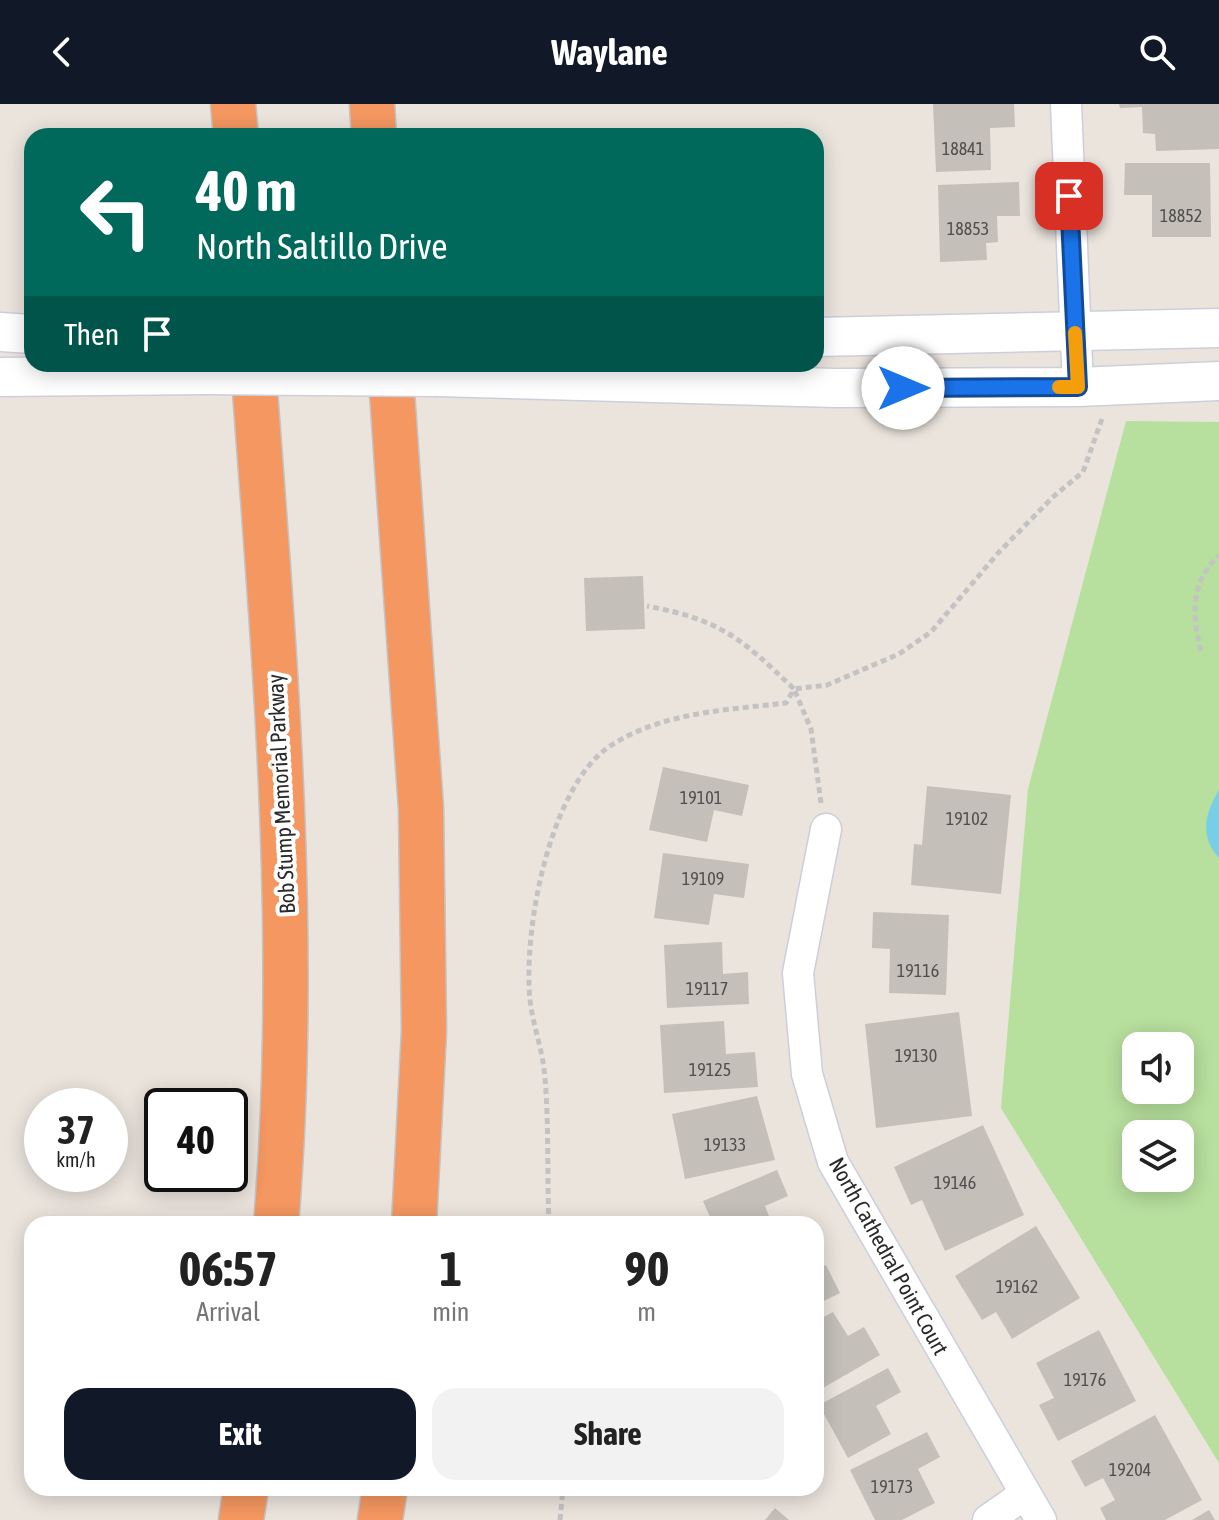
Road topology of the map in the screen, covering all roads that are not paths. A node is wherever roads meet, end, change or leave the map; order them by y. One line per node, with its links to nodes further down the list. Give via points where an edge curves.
1 (233, 104): 4 (highway)
2 (372, 104): 5 (highway)
3 (1066, 104): 8 (street)
4 (235, 128)
5 (374, 128)
6 (1219, 328): 8 (street)
7 (0, 332): 9 (street)
8 (1075, 333): 10 (street); 15 (street)
9 (24, 334)
10 (824, 337)
11 (254, 372): 17 (highway, Bob Stump Memorial Parkway, via 286,850 284,1111)
12 (391, 372): 18 (highway, via 421,809 424,1031)
13 (0, 377): 15 (street, bridge, via 437,377 836,388)
14 (1219, 381): 15 (street)
15 (1078, 387)
16 (823, 821): 19 (street, North Cathedral Point Court, via 798,973 807,1074 833,1162)
17 (277, 1216)
18 (414, 1216)
19 (1025, 1494): 24 (street); 25 (street, North Cathedral Point Court)
20 (245, 1496): 22 (highway)
21 (384, 1496): 23 (highway)
22 (241, 1520)
23 (380, 1520)
24 (988, 1520)
25 (1041, 1520)

